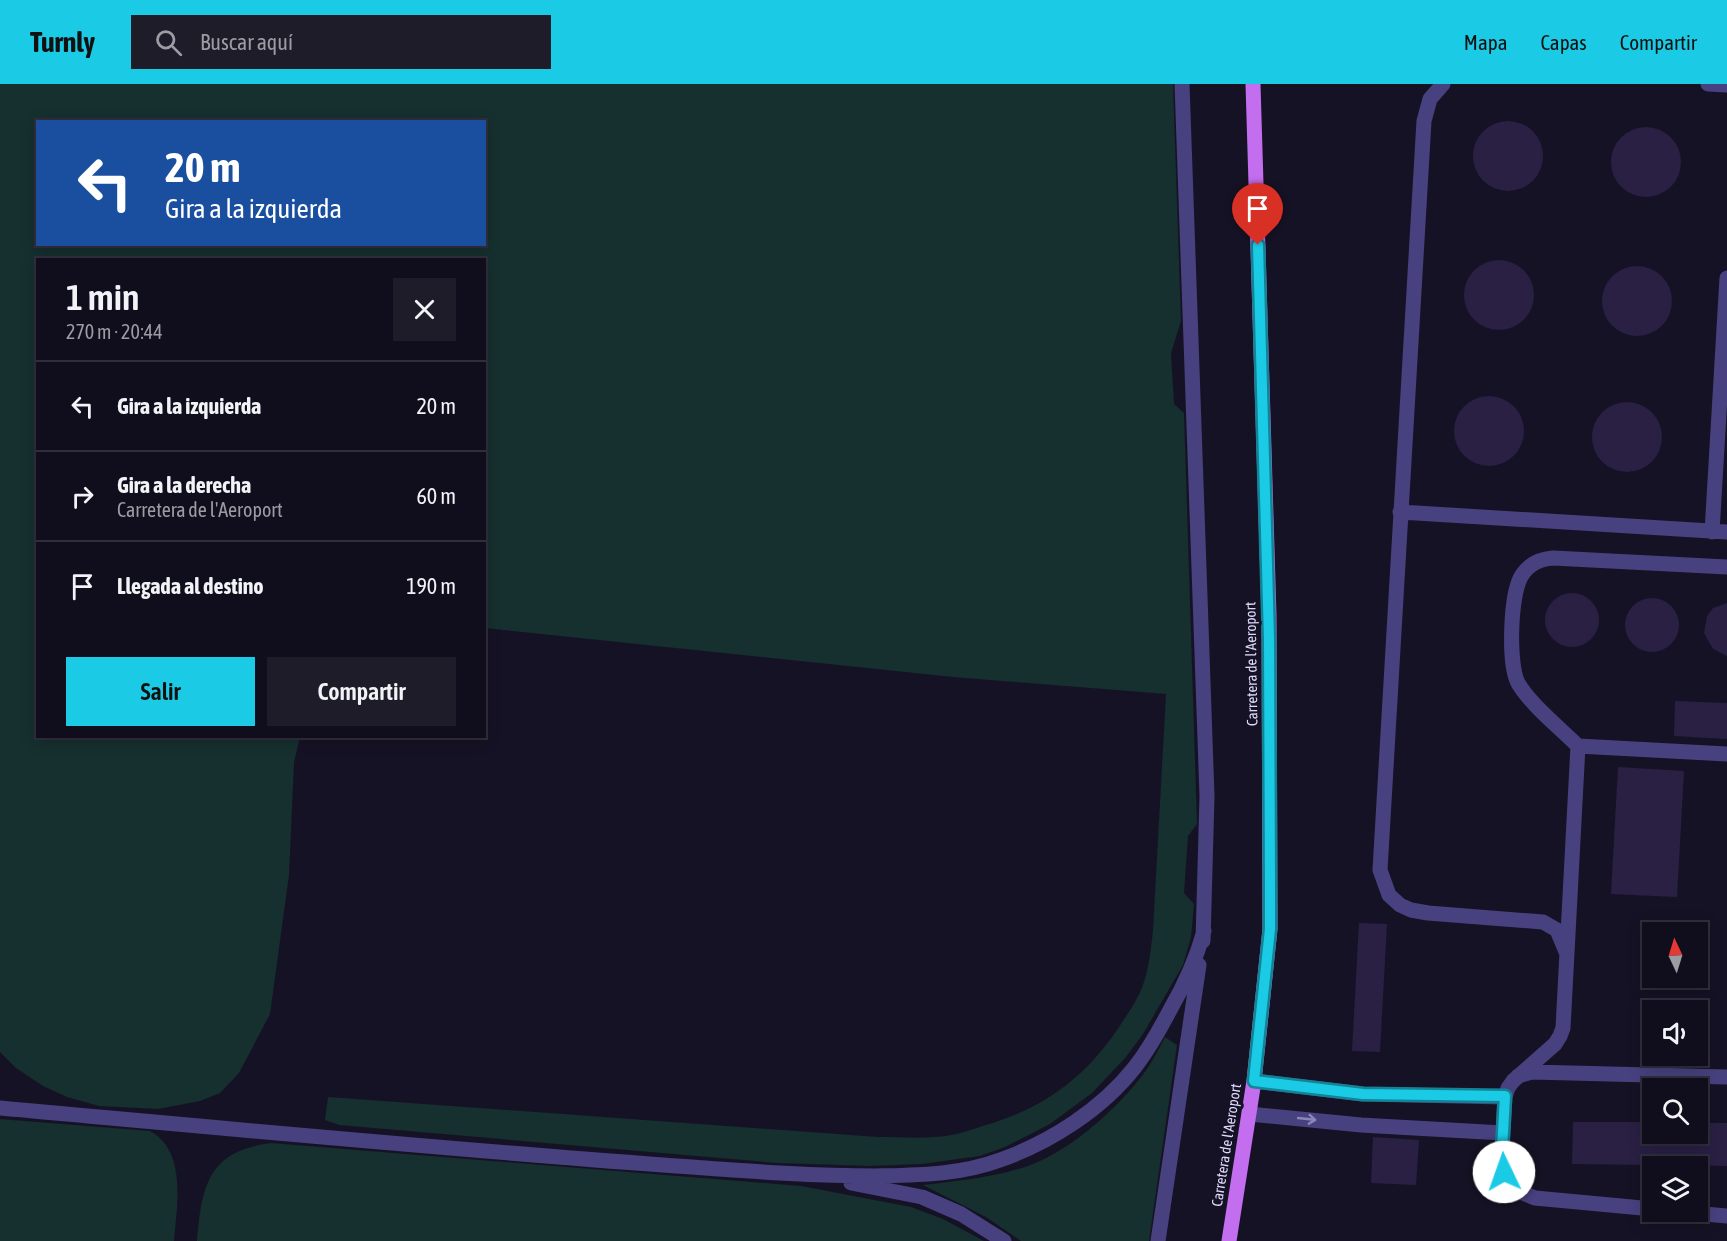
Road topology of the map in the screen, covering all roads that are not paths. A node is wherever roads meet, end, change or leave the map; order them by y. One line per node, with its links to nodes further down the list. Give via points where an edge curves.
1 (1182, 84): 12 (lane, via 1207,796)
2 (1253, 84): 16 (main road, Carretera de l'Aeroport, via 1270,702 1270,929)
3 (1443, 84): 7 (lane, via 1430,99 1424,121)
4 (1708, 84): 5 (lane)
5 (1727, 85)
6 (1727, 278): 8 (lane)
7 (1400, 512): 8 (lane); 13 (lane, via 1380,856 1384,885 1394,900 1418,912 1543,922 1557,930)
8 (1720, 532)
9 (1727, 567): 10 (lane, via 1553,558 1535,563 1522,573 1514,601 1515,675 1525,692)
10 (1578, 746): 11 (lane); 13 (lane)
11 (1727, 754)
12 (1204, 931): 21 (lane, via 1187,981 1135,1067 1084,1115 1058,1133 996,1162 962,1170 924,1175); 26 (lane)
13 (1567, 954): 14 (lane, via 1560,1036)
14 (1518, 1076): 15 (lane, via 1532,1072); 17 (lane)
15 (1727, 1077)
16 (1254, 1081): 17 (lane, via 1363,1094); 19 (main road, Carretera de l'Aeroport)
17 (1505, 1096): 20 (lane)
18 (0, 1108): 21 (lane)
19 (1249, 1114): 20 (lane, one-way to 20); 27 (main road, Carretera de l'Aeroport)
20 (1503, 1133): 22 (lane, via 1504,1172 1523,1194 1548,1200)
21 (819, 1176): 25 (lane, via 922,1197 961,1214)
22 (1642, 1208)
23 (1708, 1214): 24 (lane)
24 (1727, 1216)
25 (1004, 1241)
26 (1158, 1241)
27 (1229, 1241)

